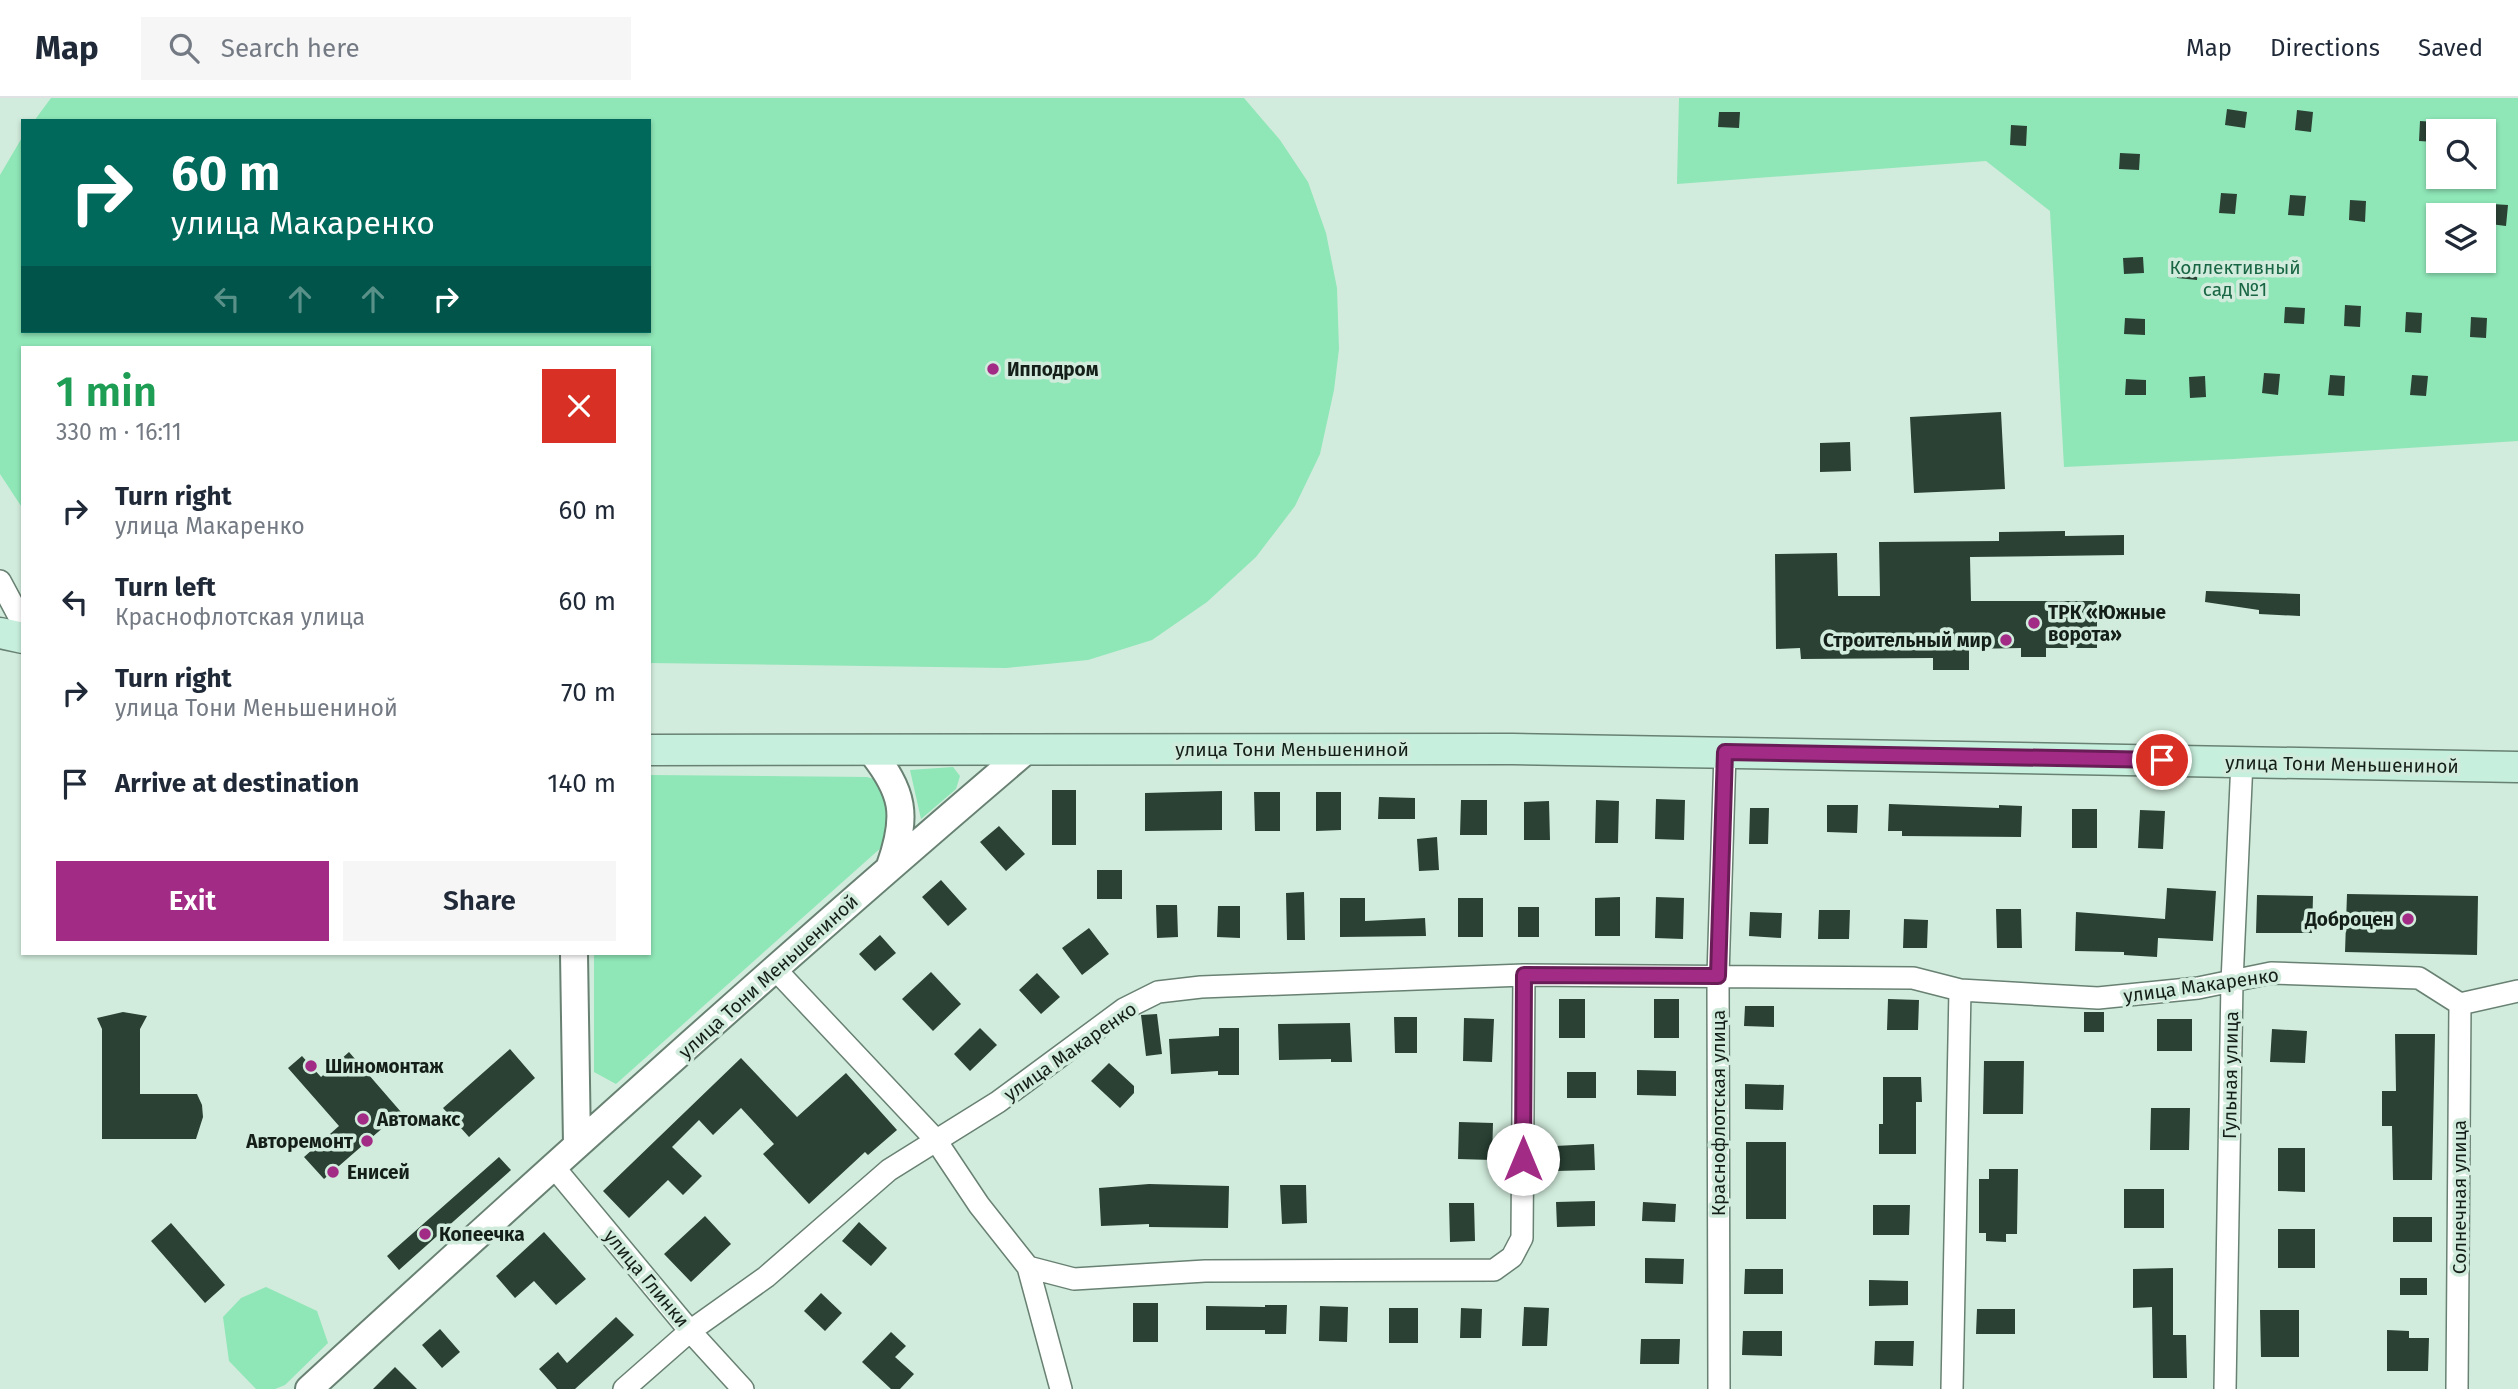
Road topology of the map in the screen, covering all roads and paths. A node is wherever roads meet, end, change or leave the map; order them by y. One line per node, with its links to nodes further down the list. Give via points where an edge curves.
1 (0, 581): 2 (street)
2 (21, 620)
3 (0, 634): 4 (main road)
4 (21, 638)
5 (1028, 749): 7 (main road); 8 (main road, улица Тони Меньшениной); 11 (street, улица Тони Меньшениной)
6 (651, 750): 7 (main road)
7 (870, 750): 11 (street, via 898,793 899,840)
8 (1725, 752): 9 (main road, улица Тони Меньшениной); 15 (street, Краснофлотская улица)
9 (2242, 761): 10 (main road, улица Тони Меньшениной); 16 (street, Гульная улица)
10 (2518, 767)
11 (890, 866): 13 (street, улица Тони Меньшениной)
12 (574, 955): 21 (street)
13 (775, 969): 20 (street); 21 (street, улица Тони Меньшениной)
14 (1524, 975): 15 (street, улица Макаренко); 20 (street, улица Макаренко, via 1158,992 1124,1009 998,1102); 23 (street, via 1522,1238 1512,1257 1494,1270 1205,1271 1074,1279)
15 (1718, 976): 17 (street, улица Макаренко, via 1913,978); 29 (street, Краснофлотская улица)
16 (2232, 982): 17 (street, улица Макаренко, via 2098,998); 19 (street, улица Макаренко, via 2271,973 2419,978); 31 (street, Гульная улица)
17 (1959, 990): 30 (street)
18 (2518, 991): 19 (street)
19 (2460, 1004): 32 (street, Солнечная улица)
20 (936, 1139): 23 (street, via 979,1205); 24 (street, улица Макаренко, via 889,1170 766,1277)
21 (578, 1145): 22 (street, улица Тони Меньшениной)
22 (553, 1166): 24 (street, улица Глинки); 25 (street, улица Тони Меньшениной)
23 (1028, 1267): 28 (street)
24 (690, 1331): 26 (street, улица Макаренко); 27 (street, улица Глинки)
25 (309, 1389)
26 (624, 1389)
27 (743, 1389)
28 (1061, 1389)
29 (1719, 1389)
30 (1952, 1389)
31 (2225, 1389)
32 (2457, 1389)

